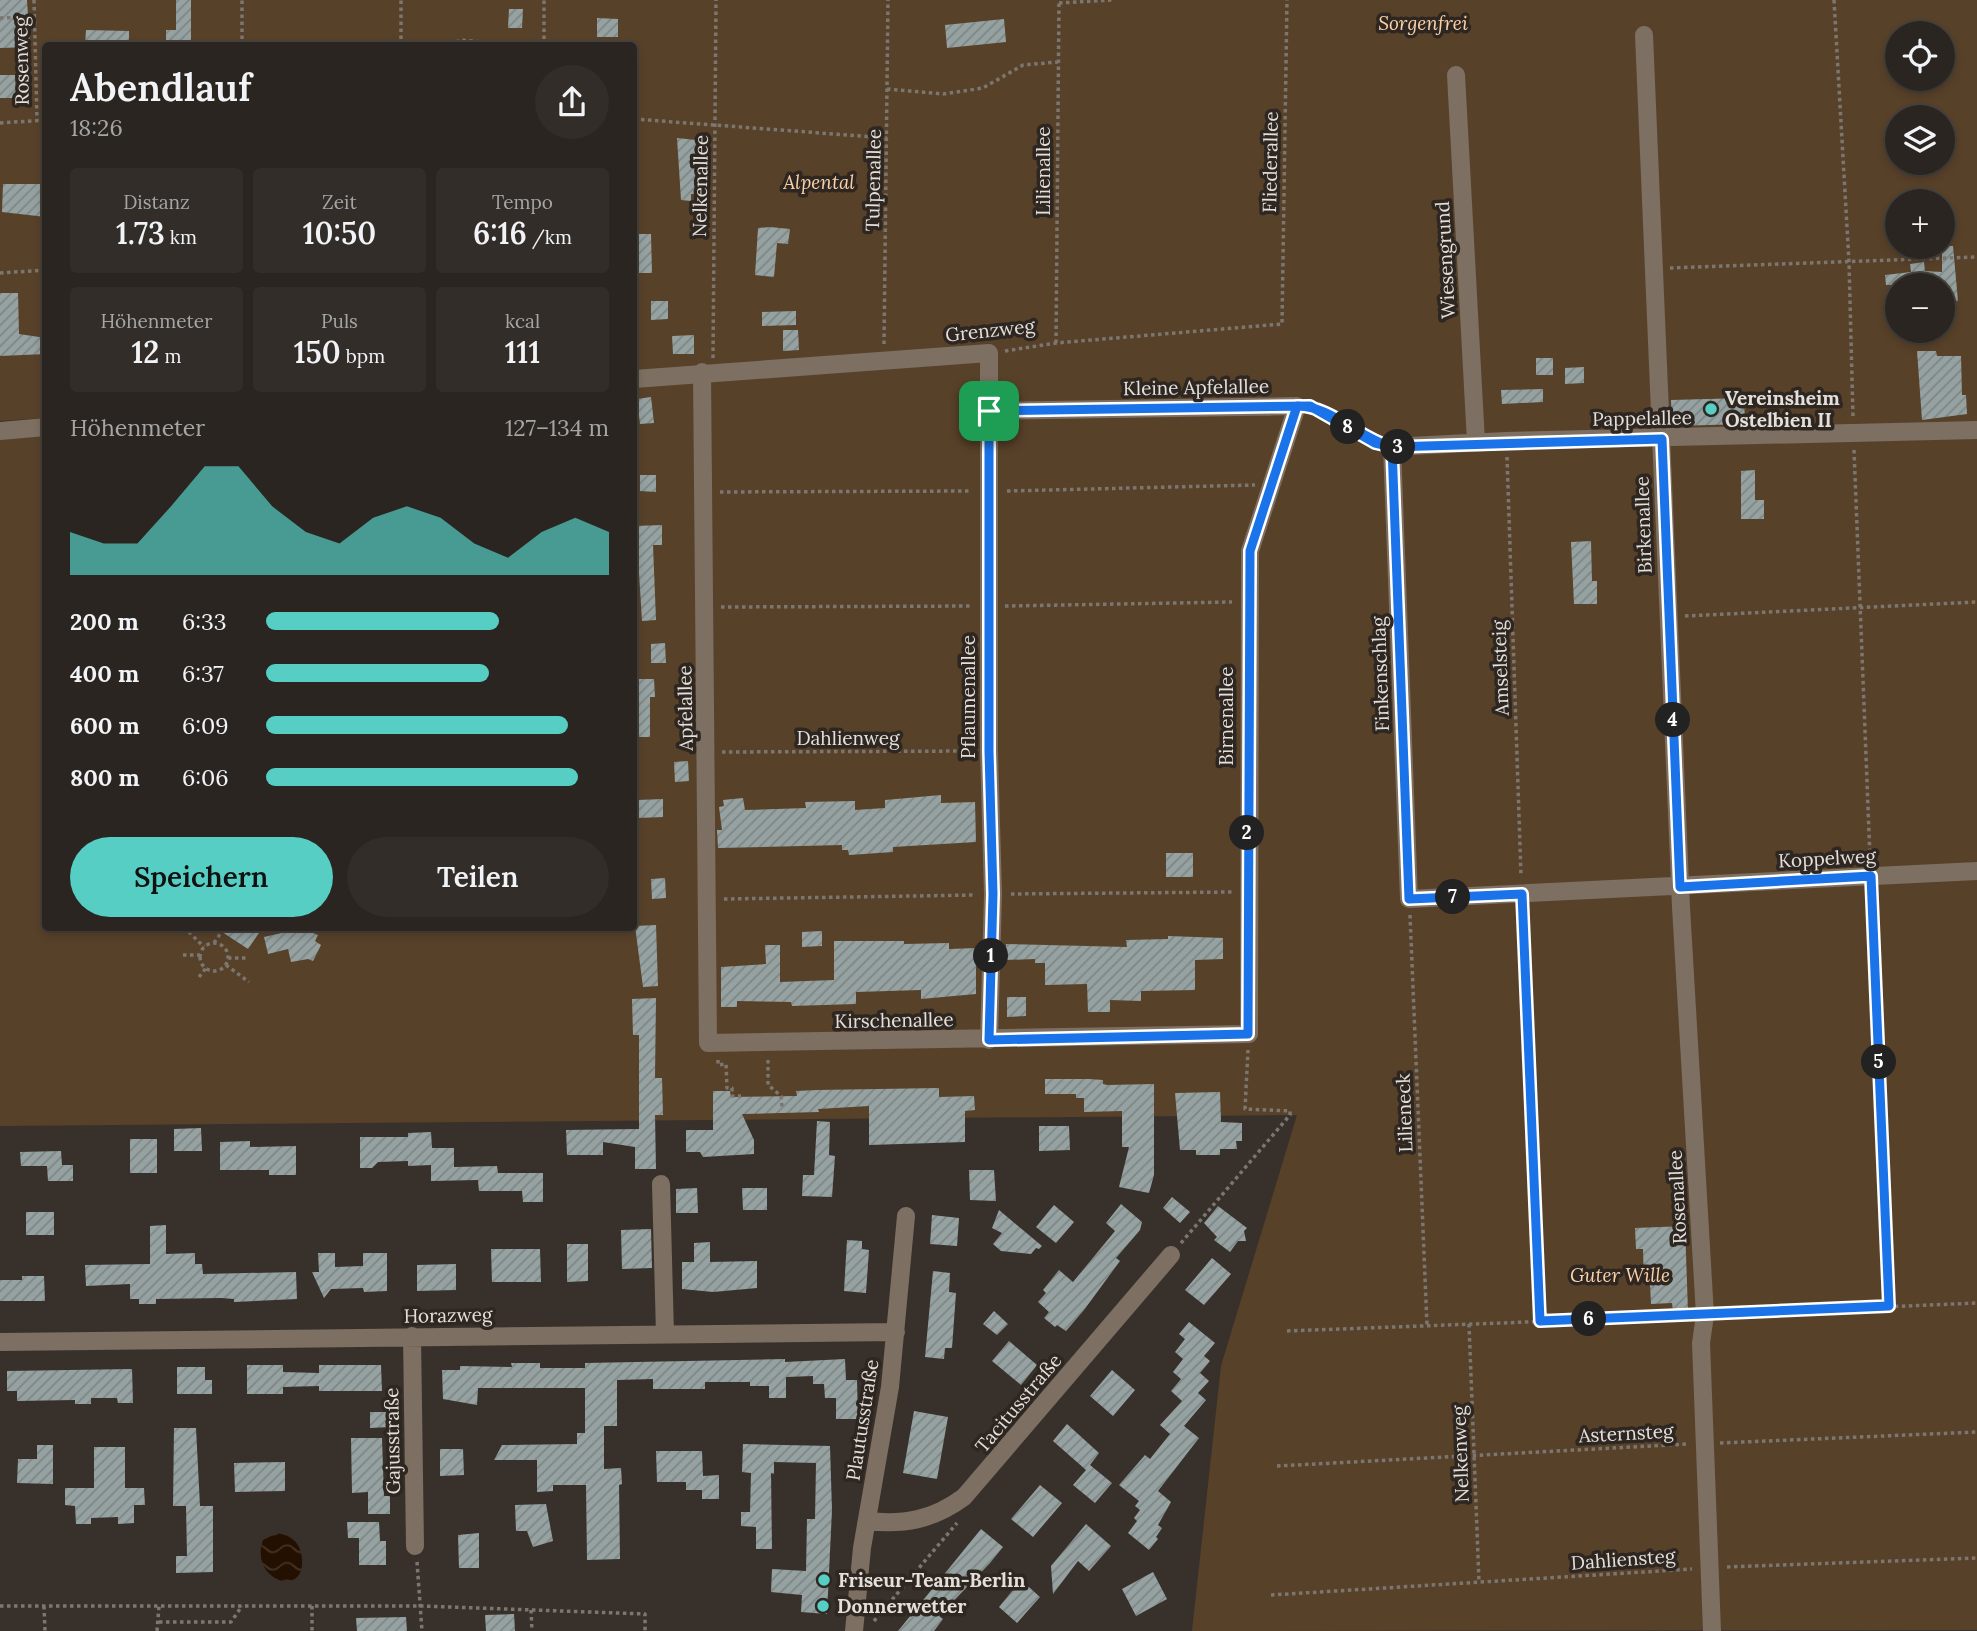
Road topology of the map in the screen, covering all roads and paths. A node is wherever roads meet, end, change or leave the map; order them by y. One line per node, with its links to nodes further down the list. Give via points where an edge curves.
1 (34, 0): 11 (path, Rosenweg)
2 (242, 0): 15 (path)
3 (401, 0): 16 (path)
4 (544, 0): 19 (path)
5 (716, 0): 27 (path, Nelkenallee)
6 (888, 0): 22 (path, Tulpenallee)
7 (1112, 0): 10 (path)
8 (1287, 0): 33 (path, Fliederallee)
9 (1834, 0): 13 (path)
10 (1059, 2): 20 (path, Lilienallee)
11 (34, 17): 12 (path); 25 (path, Rosenweg)
12 (0, 18)
13 (1835, 29)
14 (1644, 35): 30 (street, Birkenallee)
15 (242, 42)
16 (401, 42)
17 (457, 42): 18 (path)
18 (483, 42)
19 (544, 42)
20 (1058, 62): 22 (path, via 1023,65 983,88 943,94); 34 (path, Lilienallee)
21 (1456, 75): 46 (street, Wiesengrund)
22 (887, 89): 28 (path, Tulpenallee)
23 (637, 119): 27 (path)
24 (42, 120): 25 (path)
25 (37, 121): 26 (path)
26 (0, 123)
27 (715, 125): 28 (path); 37 (path, Nelkenallee)
28 (887, 138): 36 (path, Tulpenallee)
29 (1977, 257): 30 (path)
30 (1654, 269): 44 (street, Birkenallee)
31 (42, 270): 32 (path)
32 (0, 273)
33 (1282, 324): 34 (path, Grenzweg)
34 (1056, 343): 35 (path, Grenzweg)
35 (989, 353): 36 (street, Grenzweg); 40 (street, Pflaumenallee)
36 (884, 360): 37 (street, Grenzweg)
37 (707, 372): 38 (street, Grenzweg); 51 (street, Apfelallee)
38 (637, 379)
39 (1297, 406): 40 (street, Kleine Apfelallee); 47 (path, via 1310,406 1375,443); 69 (street, Birnenallee, via 1250,551)
40 (989, 411): 50 (street, Pflaumenallee)
41 (42, 427): 43 (street)
42 (1977, 430): 44 (street, Pappelallee)
43 (0, 431)
44 (1662, 439): 45 (street, Pappelallee); 49 (street, Birkenallee)
45 (1506, 441): 46 (street, Pappelallee); 55 (path, Amselsteig)
46 (1476, 442): 47 (street, Pappelallee)
47 (1392, 447): 56 (street, Finkenschlag)
48 (1977, 602): 49 (path)
49 (1668, 617): 54 (street, Birkenallee)
50 (989, 751): 51 (path, Dahlienweg); 70 (street, Pflaumenallee, via 993,894)
51 (706, 752): 71 (street, Apfelallee)
52 (1977, 871): 53 (street, Koppelweg)
53 (1871, 876): 54 (street, Koppelweg); 79 (path)
54 (1680, 887): 55 (street, Koppelweg); 80 (street, Rosenallee)
55 (1522, 894): 56 (street, Koppelweg); 81 (path, Amselsteig)
56 (1409, 899): 83 (path, Lilieneck)
57 (188, 931): 60 (path)
58 (222, 931): 59 (path)
59 (214, 943): 60 (path); 63 (path, via 226,949)
60 (204, 947): 62 (path)
61 (183, 955): 62 (path)
62 (200, 955): 66 (path)
63 (228, 958): 64 (path); 65 (path)
64 (249, 958)
65 (226, 965): 66 (path, via 220,970); 68 (path)
66 (206, 968): 67 (path)
67 (199, 977)
68 (249, 982)
69 (1248, 1034): 70 (street, Kirschenallee); 77 (path, via 1245,1109 1290,1111 1290,1115)
70 (989, 1040): 72 (street, Kirschenallee)
71 (713, 1043): 72 (street, Kirschenallee); 73 (path, via 718,1065 726,1064 727,1088 732,1088 732,1096)
72 (768, 1043): 74 (path, via 768,1085 781,1096)
73 (741, 1096)
74 (782, 1107)
75 (661, 1184): 86 (street)
76 (905, 1216): 85 (street, Plautusstraße)
77 (1171, 1255): 94 (street, Tacitusstraße, via 964,1497 921,1520)
78 (1977, 1303): 79 (path)
79 (1889, 1306): 80 (path)
80 (1705, 1315): 81 (path); 90 (street, Rosenallee, via 1701,1343)
81 (1540, 1321): 82 (path)
82 (1469, 1324): 83 (path); 91 (path, Nelkenweg)
83 (1427, 1326): 84 (path)
84 (1287, 1331)
85 (896, 1332): 86 (street, Horazweg); 94 (street, Plautusstraße)
86 (665, 1334): 87 (street, Horazweg)
87 (412, 1336): 88 (street, Horazweg); 95 (street, Gajusstraße)
88 (0, 1342)
89 (1977, 1432): 90 (path, Asternsteg)
90 (1704, 1443): 91 (path, Asternsteg); 97 (street, Rosenallee)
91 (1475, 1454): 92 (path, Asternsteg); 98 (path, Nelkenweg)
92 (1277, 1466)
93 (960, 1520): 115 (path)
94 (867, 1521): 114 (street, Plautusstraße)
95 (415, 1546): 105 (path)
96 (1977, 1558): 97 (path, Dahliensteg)
97 (1709, 1568): 98 (path, Dahliensteg); 116 (street, Rosenallee)
98 (1479, 1582): 99 (path, Dahliensteg)
99 (1271, 1595)
100 (0, 1606): 101 (path)
101 (44, 1606): 102 (path); 108 (path)
102 (159, 1606): 103 (path); 107 (path)
103 (242, 1606): 104 (path); 107 (path, via 231,1622)
104 (312, 1606): 105 (path); 110 (path)
105 (421, 1606): 106 (path); 111 (path)
106 (531, 1610): 112 (path); 113 (path, via 645,1614)
107 (159, 1622): 109 (path)
108 (45, 1631)
109 (157, 1631)
110 (312, 1631)
111 (422, 1631)
112 (532, 1631)
113 (645, 1631)
114 (854, 1631)
115 (866, 1631)
116 (1712, 1631)

